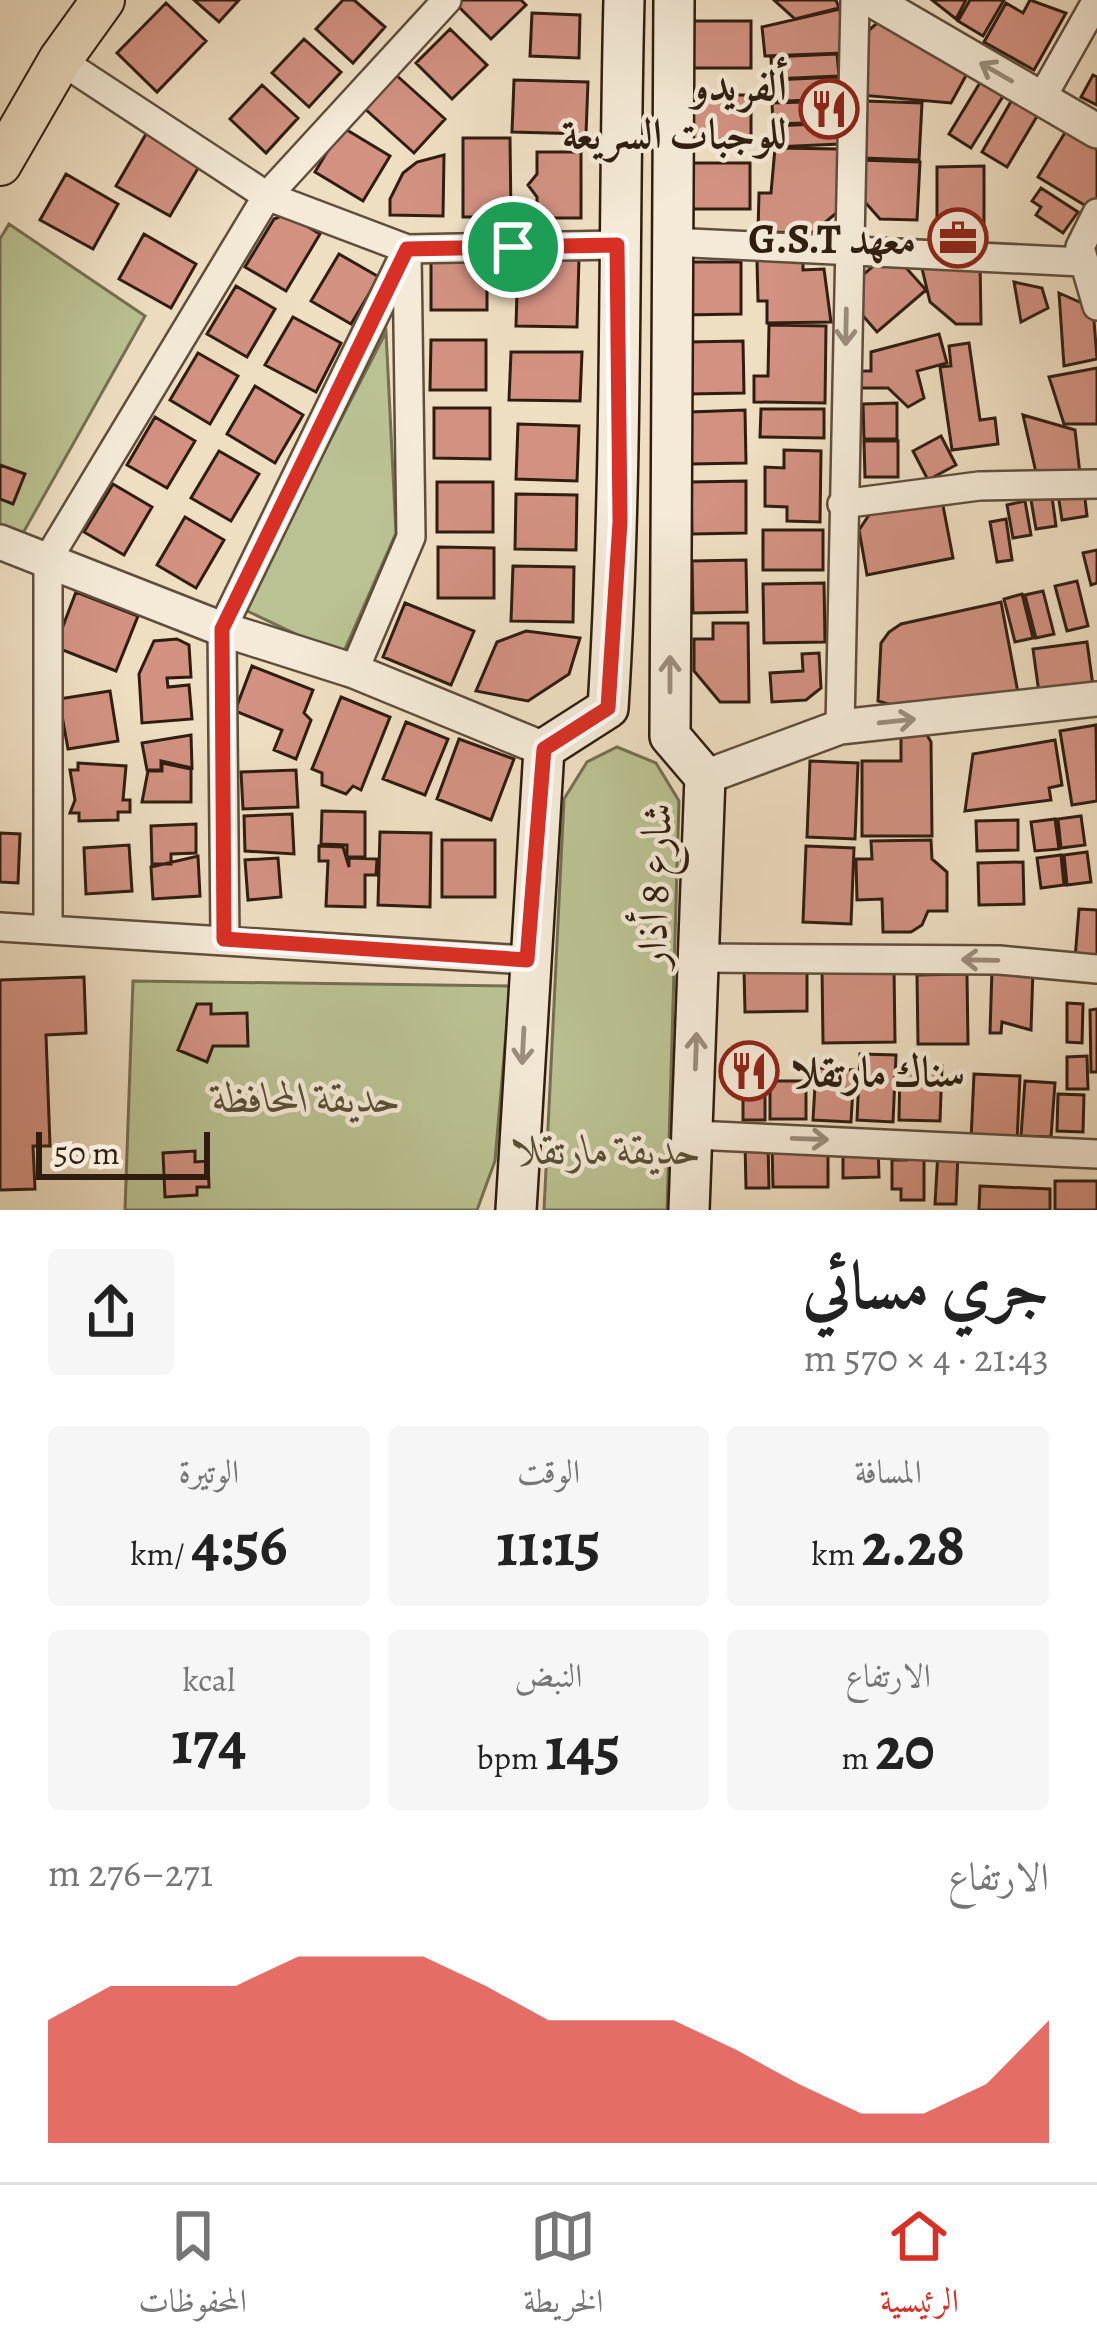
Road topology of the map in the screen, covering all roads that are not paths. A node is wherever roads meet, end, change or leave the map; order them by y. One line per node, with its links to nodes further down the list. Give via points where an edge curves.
1 (70, 0): 11 (main road)
2 (103, 0): 9 (main road)
3 (447, 0): 14 (street)
4 (624, 0): 17 (main road)
5 (674, 0): 16 (main road)
6 (855, 0): 18 (street)
7 (872, 0): 10 (street, one-way to 7)
8 (1097, 0): 10 (street)
9 (60, 60): 13 (main road); 14 (street)
10 (1041, 99): 12 (street)
11 (0, 111)
12 (1097, 131)
13 (0, 164)
14 (267, 196): 19 (street); 25 (street)
15 (1097, 214): 20 (street, via 1084,232)
16 (670, 242): 18 (street); 31 (main road, one-way to 16)
17 (617, 245): 19 (street); 29 (main road, via 620,522)
18 (848, 246): 20 (street); 23 (street, one-way to 23)
19 (407, 249): 26 (street); 27 (street, via 411,537)
20 (1082, 262): 21 (street)
21 (1097, 306)
22 (1097, 484): 23 (street, via 979,486)
23 (842, 504): 30 (street)
24 (0, 542): 25 (street)
25 (48, 559): 26 (street); 35 (street)
26 (222, 629): 27 (street); 36 (street)
27 (354, 671): 32 (street)
28 (1097, 699): 30 (street, one-way to 28)
29 (608, 708): 31 (main road, via 646,716); 32 (main road)
30 (840, 728): 33 (street)
31 (670, 736): 33 (main road, شارع 8 أذار)
32 (544, 749): 38 (main road)
33 (705, 777): 37 (main road, شارع 8 أذار)
34 (0, 927): 35 (street)
35 (48, 929): 36 (street)
36 (224, 939): 38 (street)
37 (699, 958): 39 (street, one-way to 37, via 999,960); 40 (main road, شارع 8 أذار, one-way to 37)
38 (527, 960): 42 (main road, one-way to 42)
39 (1097, 969)
40 (693, 1135): 41 (street, one-way to 41); 43 (main road, شارع 8 أذار)
41 (1097, 1154)
42 (516, 1210)
43 (689, 1210)

